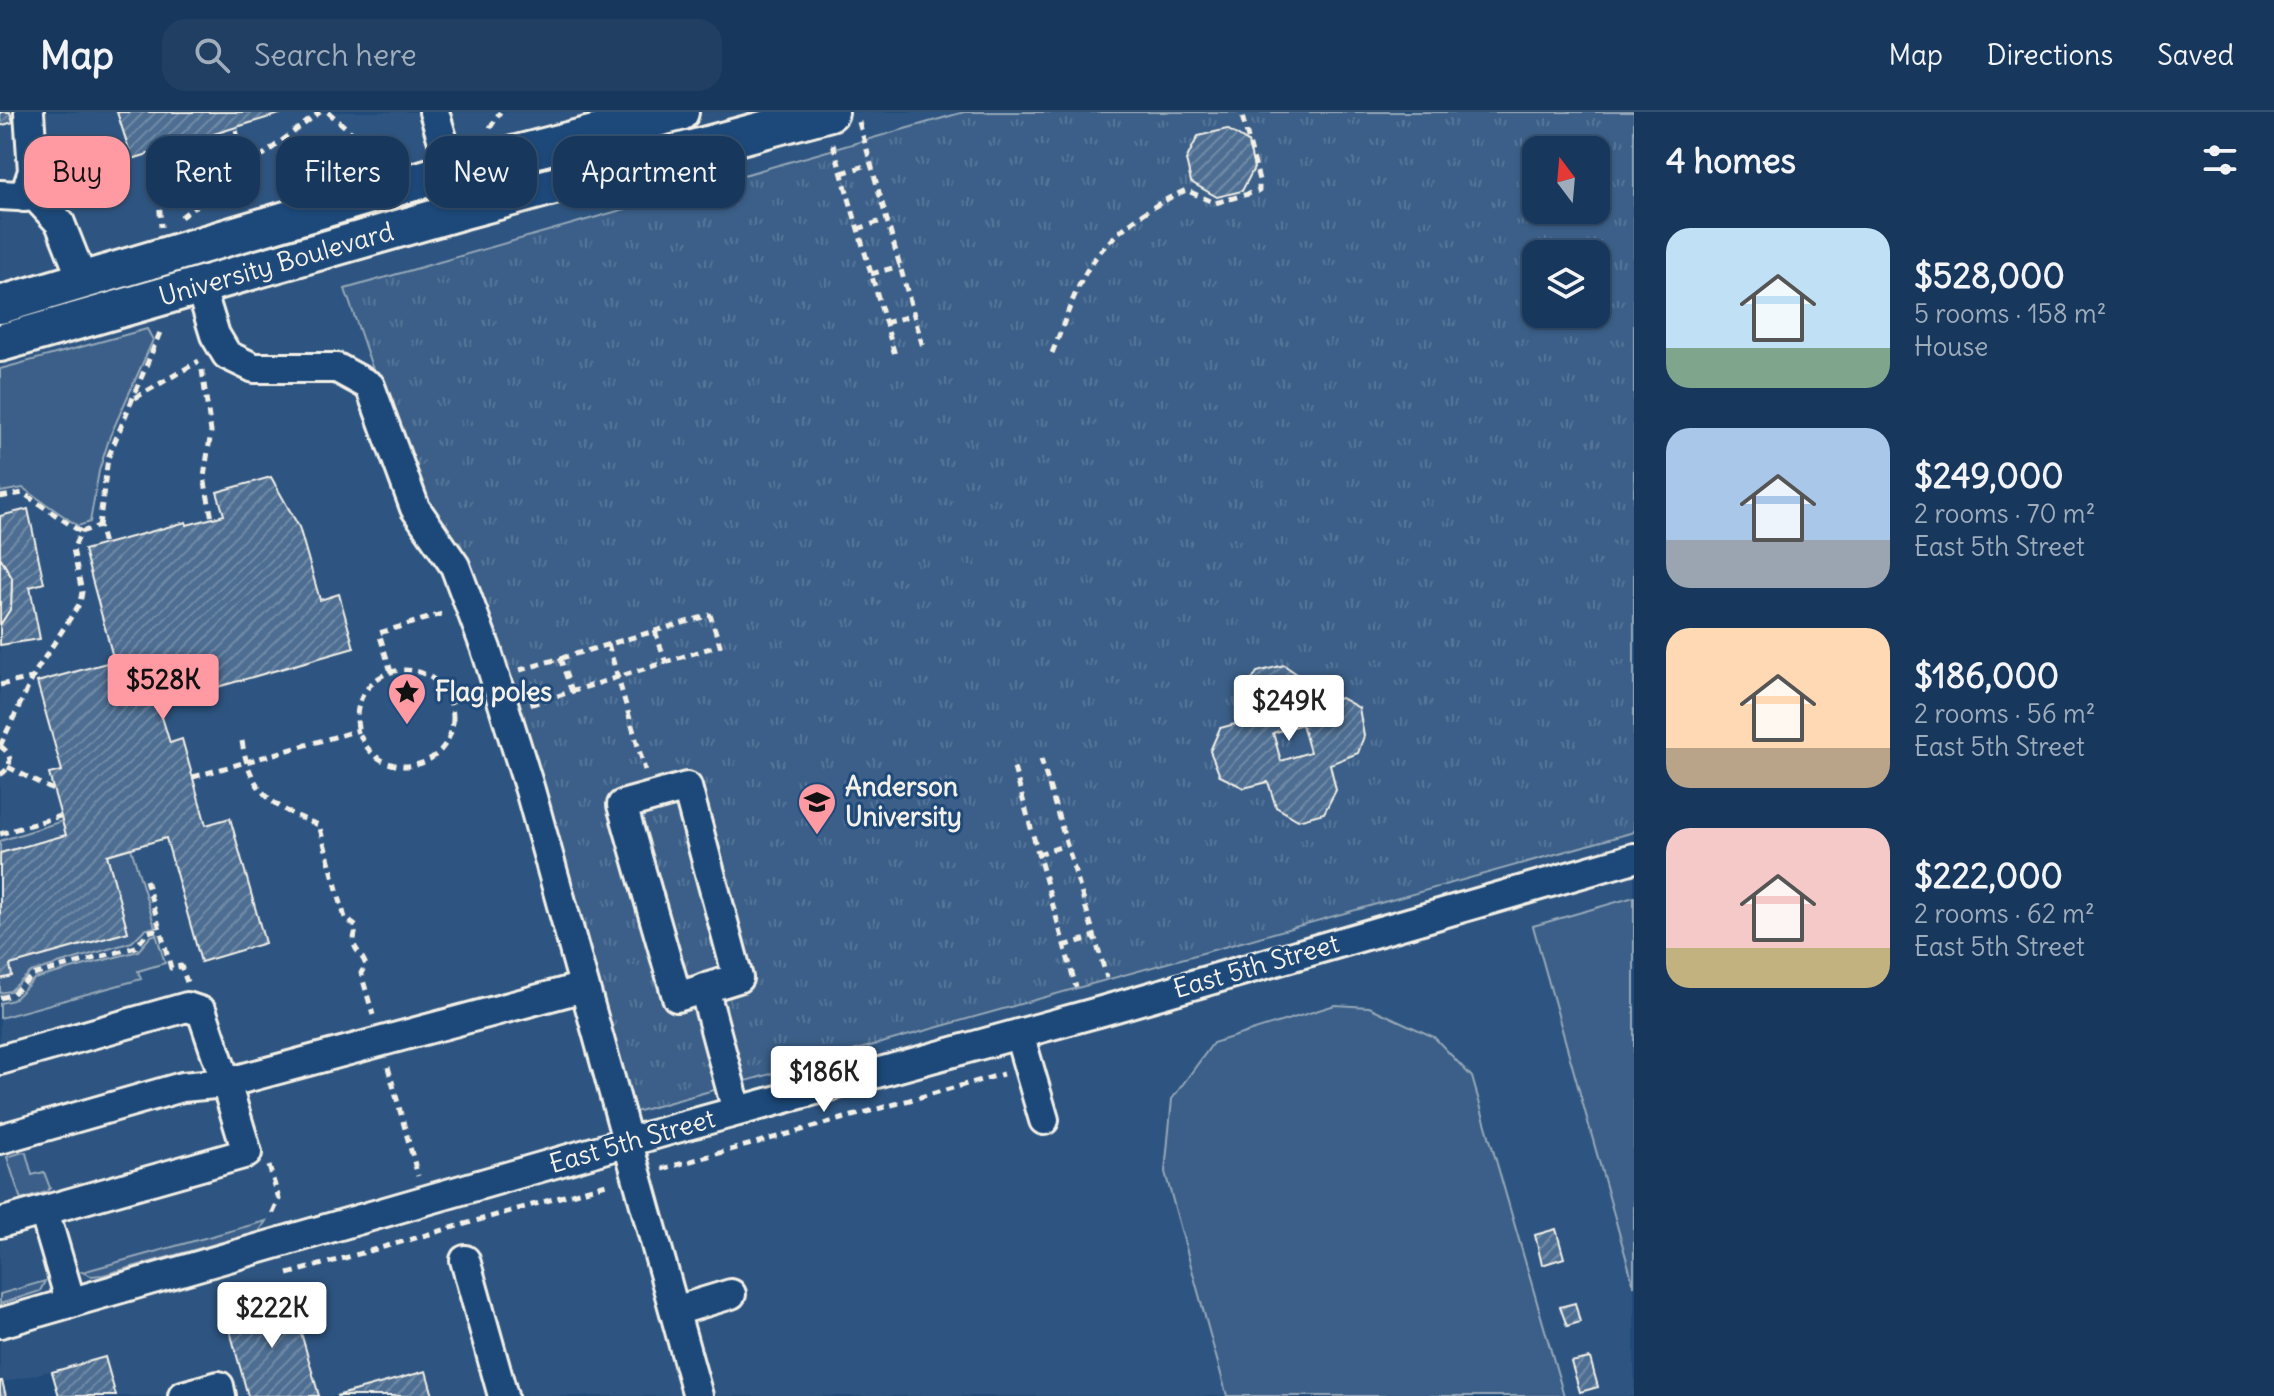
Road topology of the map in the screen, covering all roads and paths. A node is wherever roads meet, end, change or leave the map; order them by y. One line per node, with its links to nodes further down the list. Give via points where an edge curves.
1 (29, 112): 17 (street, via 33,171)
2 (320, 112): 13 (path)
3 (328, 112): 10 (path)
4 (434, 112): 11 (street)
5 (680, 112): 12 (main road, University Boulevard)
6 (1241, 112): 36 (path, via 1259,191 1215,203 1186,190 1122,229 1086,271)
7 (840, 122): 14 (path); 15 (path); 21 (main road, University Boulevard)
8 (236, 130): 9 (path)
9 (238, 136)
10 (355, 136)
11 (441, 136)
12 (537, 149)
13 (260, 157)
14 (871, 164): 15 (path); 23 (path)
15 (842, 173): 24 (path)
16 (425, 179): 27 (main road, University Boulevard)
17 (12, 196): 27 (street, via 36,197 60,223)
18 (160, 208): 19 (path, via 162,232)
19 (194, 208)
20 (256, 208): 22 (path)
21 (464, 210): 28 (main road, University Boulevard)
22 (257, 213)
23 (887, 219): 24 (path); 25 (path)
24 (858, 229): 26 (path)
25 (900, 266): 26 (path); 30 (path)
26 (871, 274): 32 (path)
27 (83, 281): 29 (main road, University Boulevard)
28 (200, 286): 33 (main road, University Boulevard); 52 (street, via 227,355 254,368 337,368 370,386 415,508 455,566)
29 (0, 305)
30 (914, 315): 32 (path); 34 (path)
31 (166, 318): 39 (path)
32 (885, 323): 37 (path)
33 (0, 343)
34 (923, 347)
35 (195, 349): 38 (path)
36 (1052, 353)
37 (895, 355)
38 (200, 360): 39 (path); 41 (path, via 211,432 204,477)
39 (134, 399): 42 (path, via 108,458)
40 (0, 497): 43 (path, via 23,493)
41 (212, 519)
42 (99, 526): 43 (path); 44 (path)
43 (81, 532): 51 (path, via 73,549 80,603)
44 (104, 544)
45 (454, 610): 50 (path, via 379,633)
46 (655, 631): 47 (path); 49 (path); 49 (path, via 710,615 720,645)
47 (608, 644): 48 (path); 53 (path)
48 (560, 658): 52 (path); 55 (path)
49 (666, 663): 53 (path)
50 (391, 672): 57 (path, via 370,685 361,699); 57 (path, via 415,670 442,687 453,718 447,741 431,759 400,766 373,754)
51 (33, 677): 54 (path); 59 (path)
52 (494, 677): 56 (street)
53 (618, 678): 55 (path); 66 (path)
54 (0, 685)
55 (572, 692): 56 (path)
56 (505, 712): 77 (street)
57 (359, 730): 61 (path)
58 (242, 741): 61 (path)
59 (0, 746): 62 (path, via 8,753)
60 (1041, 759): 70 (path)
61 (245, 763): 65 (path); 82 (path, via 268,800 319,825 345,918 357,927 352,942 366,965 361,973)
62 (8, 767): 64 (path); 67 (path)
63 (1014, 768): 71 (path)
64 (0, 775)
65 (193, 777)
66 (648, 777)
67 (53, 790)
68 (60, 816): 69 (path)
69 (0, 834)
70 (1067, 845): 71 (path); 74 (path)
71 (1038, 854): 75 (path)
72 (1634, 858): 81 (street, East 5th Street)
73 (159, 929): 80 (path, via 148,932 136,947 33,975)
74 (1094, 936): 75 (path); 76 (path)
75 (1064, 946): 78 (path)
76 (1107, 978)
77 (584, 987): 82 (street); 88 (street)
78 (1076, 987)
79 (704, 988): 79 (street, via 738,978 687,787 622,805 677,997); 85 (street)
80 (0, 998)
81 (1019, 1034): 85 (street, East 5th Street); 86 (street)
82 (381, 1042): 84 (street); 89 (path)
83 (0, 1060): 84 (street, via 187,1007 202,1012)
84 (226, 1083): 87 (street, via 182,1087); 90 (street, via 247,1153)
85 (737, 1111): 88 (street, East 5th Street)
86 (1044, 1120)
87 (0, 1139)
88 (628, 1142): 94 (street, East 5th Street); 95 (street)
89 (418, 1176)
90 (44, 1211): 91 (street); 94 (street)
91 (0, 1223)
92 (465, 1260): 99 (street)
93 (731, 1294): 95 (street)
94 (71, 1303): 96 (street, East 5th Street)
95 (675, 1311): 100 (street)
96 (0, 1323)
97 (183, 1396): 98 (street, via 219,1386)
98 (221, 1396)
99 (503, 1396)
100 (698, 1396)

